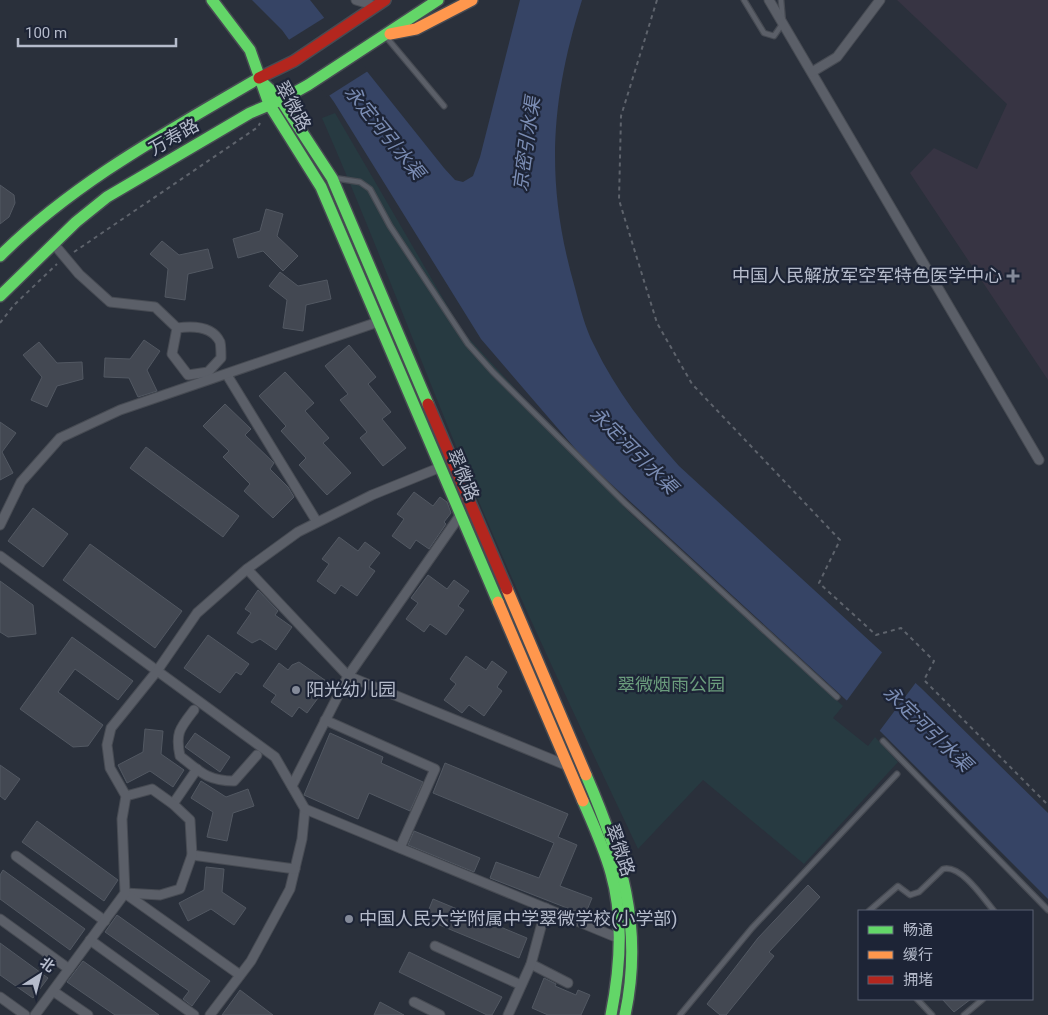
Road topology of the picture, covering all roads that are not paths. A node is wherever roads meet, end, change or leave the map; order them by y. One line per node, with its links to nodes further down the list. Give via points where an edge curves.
1 (212, 0): 13 (main road, via 250,50)
2 (356, 0): 9 (street)
3 (438, 0): 11 (main road, 万寿路)
4 (472, 0): 11 (main road, 万寿路, via 416,29)
5 (744, 0): 10 (lane, via 764,33 774,36)
6 (769, 0): 10 (street)
7 (781, 0): 10 (lane)
8 (880, 0): 12 (street, via 837,57)
9 (381, 3): 13 (main road, 万寿路, via 294,61)
10 (783, 23): 12 (street)
11 (385, 36): 14 (main road, 万寿路); 16 (lane)
12 (812, 72): 24 (street)
13 (259, 78): 14 (main road, 翠微路); 15 (main road, 翠微路); 19 (main road, 万寿路, via 84,186 47,212)
14 (281, 100): 15 (main road, 万寿路); 17 (main road, 翠微路)
15 (270, 104): 18 (main road, 万寿路, via 107,197); 21 (main road, 翠微路, via 321,188)
16 (444, 106)
17 (332, 178): 33 (lane, via 360,182 370,188 390,226 474,351 625,503); 77 (main road, 翠微路, via 611,833 625,878 631,925 631,969)
18 (53, 243): 20 (main road, 万寿路); 22 (street, via 110,302 154,307)
19 (0, 256)
20 (0, 296)
21 (378, 322): 23 (street); 25 (main road, 翠微路)
22 (177, 328): 22 (street, via 202,327 220,342 221,358 208,372 188,375 172,354)
23 (227, 375): 27 (street); 28 (street, via 120,410 60,438 21,482)
24 (1039, 460)
25 (440, 467): 26 (main road, 翠微路); 27 (street)
26 (460, 514): 32 (street); 38 (main road, 翠微路)
27 (317, 522): 30 (street)
28 (0, 525)
29 (0, 556): 31 (street)
30 (247, 569): 31 (street, via 198,613); 32 (street)
31 (157, 671): 41 (street, via 275,757); 42 (street, via 111,728 107,745 110,768)
32 (348, 676): 35 (street); 38 (street)
33 (837, 697)
34 (194, 710): 39 (street, via 176,739 180,756)
35 (325, 720): 41 (street); 45 (street, via 435,769)
36 (882, 741): 53 (lane)
37 (257, 755): 39 (street, via 234,781 216,781)
38 (568, 766): 56 (main road, 翠微路, via 599,838 614,884)
39 (197, 769): 43 (street)
40 (897, 774): 78 (lane, via 752,928)
41 (292, 786): 44 (street)
42 (126, 796): 43 (street, via 152,789); 49 (street, via 122,819)
43 (173, 804): 46 (street, via 190,820)
44 (305, 809): 45 (street); 48 (street)
45 (400, 848): 50 (street)
46 (192, 855): 48 (street); 49 (street, via 180,889 160,895)
47 (16, 856): 55 (street)
48 (295, 869): 61 (street, via 290,890)
49 (125, 893): 55 (street); 61 (street)
50 (546, 908): 56 (street); 59 (street)
51 (870, 910): 52 (lane, via 898,886 910,895 919,892 948,868 961,873)
52 (993, 910)
53 (1048, 910)
54 (0, 919): 60 (street)
55 (104, 921): 57 (street)
56 (618, 938): 76 (main road, 翠微路, via 618,966)
57 (90, 940): 60 (street); 72 (street)
58 (435, 946): 63 (street)
59 (531, 964): 62 (street); 63 (street)
60 (69, 968): 64 (street)
61 (240, 975): 73 (street)
62 (568, 983)
63 (521, 985): 75 (street)
64 (53, 990): 70 (street); 71 (street)
65 (0, 997): 69 (street)
66 (918, 1000): 79 (lane)
67 (981, 1000): 80 (lane)
68 (414, 1002): 74 (street)
69 (25, 1015)
70 (35, 1015)
71 (88, 1015)
72 (194, 1015)
73 (210, 1015)
74 (440, 1015)
75 (508, 1015)
76 (610, 1015)
77 (625, 1015)
78 (680, 1015)
79 (932, 1015)
80 (964, 1015)

